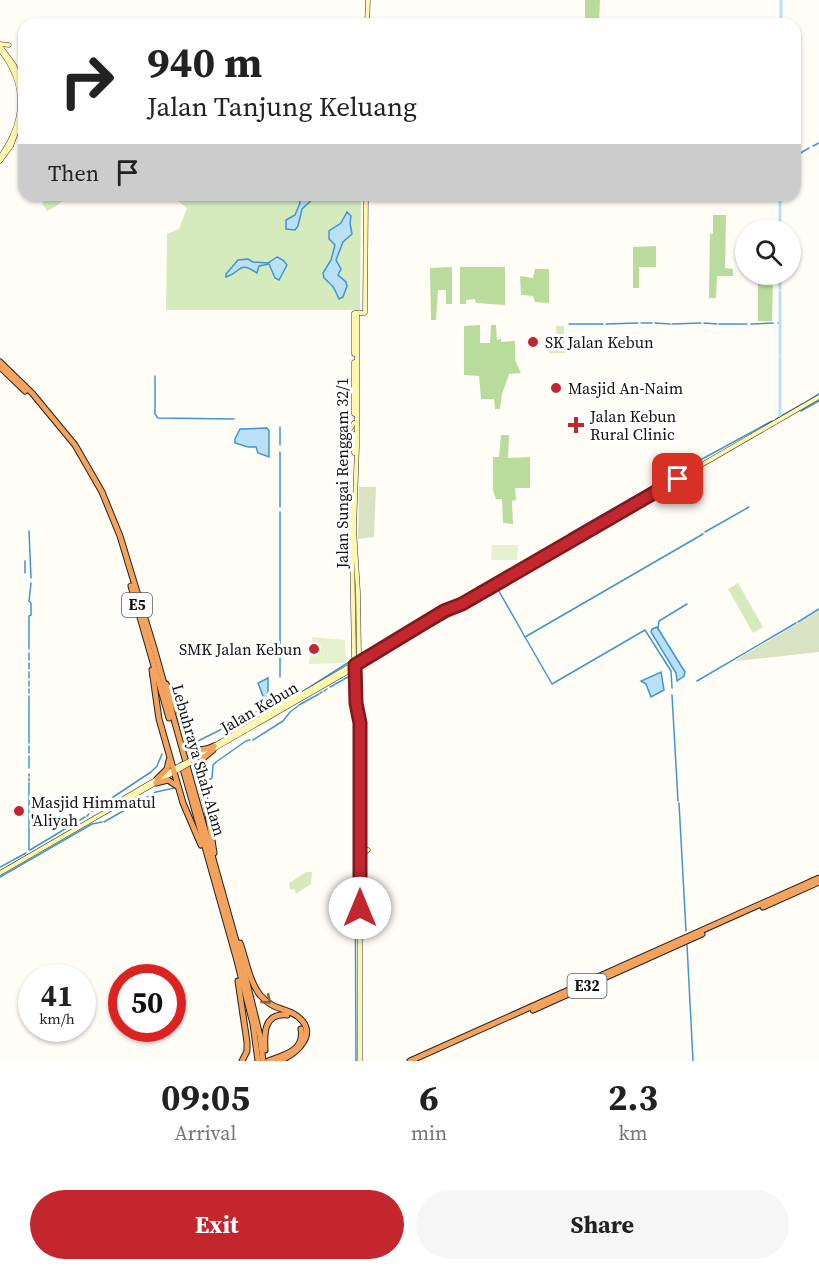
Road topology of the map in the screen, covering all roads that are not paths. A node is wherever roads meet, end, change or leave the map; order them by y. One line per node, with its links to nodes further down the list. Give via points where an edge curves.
1 (368, 0): 2 (main road)
2 (367, 18)
3 (0, 47): 5 (main road); 5 (main road, via 9,46)
4 (0, 56): 5 (main road)
5 (8, 58): 6 (main road); 7 (main road)
6 (18, 75)
7 (18, 87)
8 (18, 126): 10 (main road)
9 (18, 131): 10 (main road)
10 (15, 143): 11 (main road)
11 (0, 159)
12 (366, 201): 14 (main road, via 365,313)
13 (349, 313): 14 (main road)
14 (355, 314): 16 (main road, Jalan Sungai Renggam 32/1)
15 (0, 362): 24 (highway, Lebuhraya Shah Alam / E5, via 53,416 102,492 120,536)
16 (356, 365): 19 (main road, Jalan Sungai Renggam 32/1); 20 (main road, Jalan Sungai Renggam 32/1)
17 (0, 367): 23 (highway, Lebuhraya Shah Alam / E5, via 51,419 87,470 117,537)
18 (819, 397): 22 (main road)
19 (354, 423): 20 (main road, Jalan Sungai Renggam 32/1); 20 (main road, via 347,431)
20 (356, 440): 21 (main road, Jalan Sungai Renggam 32/1, via 351,513)
21 (355, 574): 25 (main road, Jalan Sungai Renggam 32/1); 26 (main road, Jalan Sungai Renggam 32/1)
22 (440, 616): 27 (main road); 28 (main road)
23 (148, 645): 39 (highway, via 159,719); 48 (highway, Lebuhraya Shah Alam / E5)
24 (154, 648): 37 (highway); 51 (highway, Lebuhraya Shah Alam / E5)
25 (358, 650): 27 (main road, via 362,657); 28 (main road, Jalan Sungai Renggam 32/1)
26 (354, 656): 28 (main road, Jalan Sungai Renggam 32/1); 29 (main road)
27 (369, 657): 28 (main road)
28 (356, 666): 29 (main road, Jalan Kebun); 30 (main road, Jalan Kebun); 32 (main road); 36 (main road)
29 (348, 669): 34 (main road, Jalan Kebun)
30 (344, 675): 32 (main road, via 353,680); 38 (main road, Jalan Kebun)
31 (276, 697): 34 (main road, via 279,703)
32 (357, 700): 36 (main road)
33 (273, 702): 35 (main road)
34 (288, 704): 35 (main road, Jalan Kebun)
35 (268, 715): 38 (main road, Jalan Kebun)
36 (360, 723): 45 (main road)
37 (189, 740): 38 (highway, via 198,750); 40 (highway)
38 (213, 748): 40 (main road, Jalan Kebun); 42 (highway, via 202,759)
39 (170, 756): 41 (highway); 43 (highway, via 167,769)
40 (192, 761): 41 (main road, Jalan Kebun, bridge); 42 (highway)
41 (176, 770): 43 (main road, Jalan Kebun); 44 (highway)
42 (198, 775): 51 (highway)
43 (157, 781): 44 (highway, via 168,780); 47 (main road, Jalan Kebun)
44 (179, 790): 48 (highway)
45 (359, 845): 46 (main road, via 354,850); 46 (main road, via 368,850)
46 (359, 857): 57 (main road)
47 (0, 873)
48 (212, 875): 52 (highway, Lebuhraya Shah Alam / E5)
49 (819, 878): 53 (highway, E32)
50 (819, 882): 53 (highway, E32)
51 (221, 889): 54 (highway, Lebuhraya Shah Alam / E5); 54 (highway, one-way to 54, via 255,988 272,1006 297,1016 304,1027 306,1038 302,1045 290,1056)
52 (225, 921): 55 (highway, via 247,1035 247,1051); 56 (highway, Lebuhraya Shah Alam / E5, via 253,1024)
53 (427, 1055): 58 (highway, E32); 59 (highway, E32)
54 (270, 1060): 54 (highway, via 293,1051 302,1038 299,1023 289,1015 277,1015 267,1024 264,1033)
55 (242, 1061)
56 (258, 1061)
57 (360, 1061)
58 (411, 1061)
59 (418, 1061)

